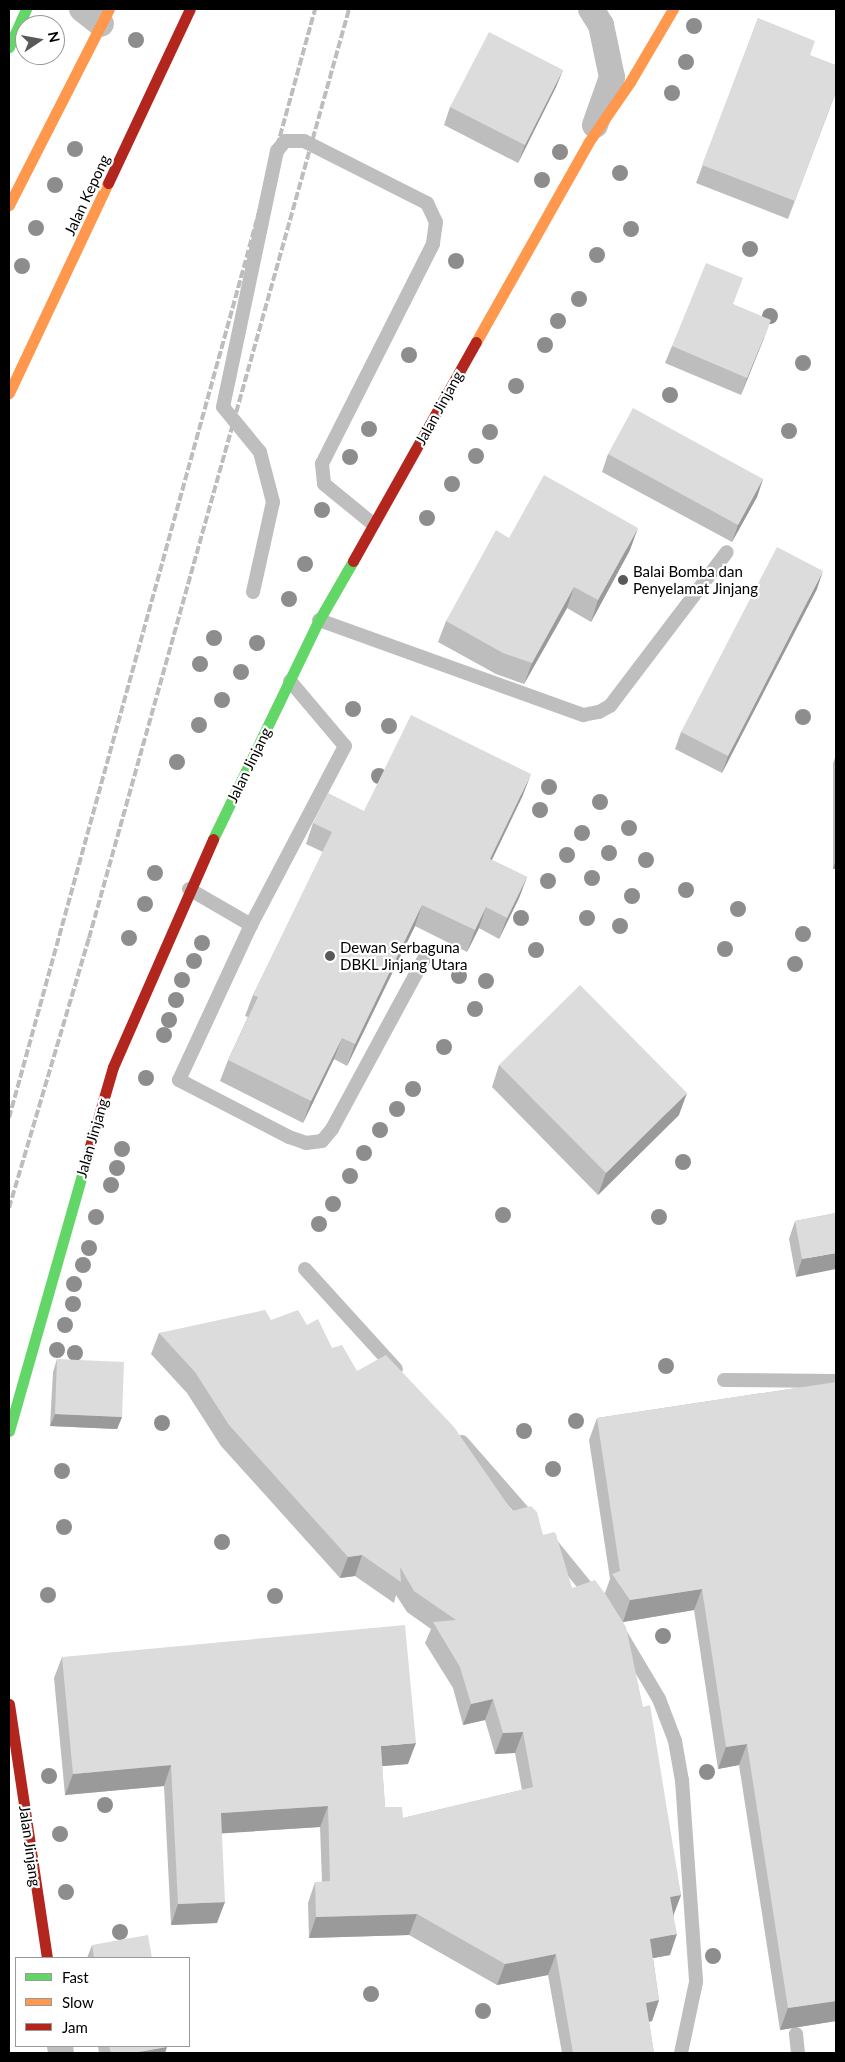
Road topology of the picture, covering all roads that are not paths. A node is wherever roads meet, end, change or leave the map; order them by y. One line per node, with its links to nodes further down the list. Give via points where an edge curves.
1 (26, 9): 6 (street)
2 (190, 9): 9 (street, Jalan Kepong)
3 (591, 9): 7 (street, Jalan Jinjang, via 601,25 612,77)
4 (673, 9): 7 (street, Jalan Jinjang, via 630,82)
5 (97, 14): 8 (street)
6 (9, 47)
7 (588, 142): 10 (street, Jalan Jinjang)
8 (9, 205)
9 (9, 394)
10 (373, 524): 12 (lane, via 324,484 322,464 433,244 436,222 427,203 304,141 285,142 277,151 223,406 260,452 274,502); 13 (street, Jalan Jinjang)
11 (727, 552): 13 (lane, via 610,706 599,712 583,714)
12 (253, 592)
13 (319, 620): 14 (street, Jalan Jinjang)
14 (290, 681): 15 (street, Jalan Jinjang); 16 (lane, via 345,746)
15 (189, 889): 16 (lane); 22 (street, Jalan Jinjang, via 112,1067)
16 (251, 925): 17 (lane, via 179,1080 306,1143 322,1141 332,1129)
17 (426, 955)
18 (304, 1269): 21 (lane)
19 (724, 1380): 20 (lane)
20 (836, 1381)
21 (408, 1382)
22 (9, 1431)
23 (453, 1432): 27 (lane, via 608,1616 659,1698 675,1741 681,1772 696,1982)
24 (9, 1704): 25 (street, Jalan Jinjang)
25 (47, 1957)
26 (796, 2034): 28 (lane)
27 (681, 2053)
28 (798, 2053)

